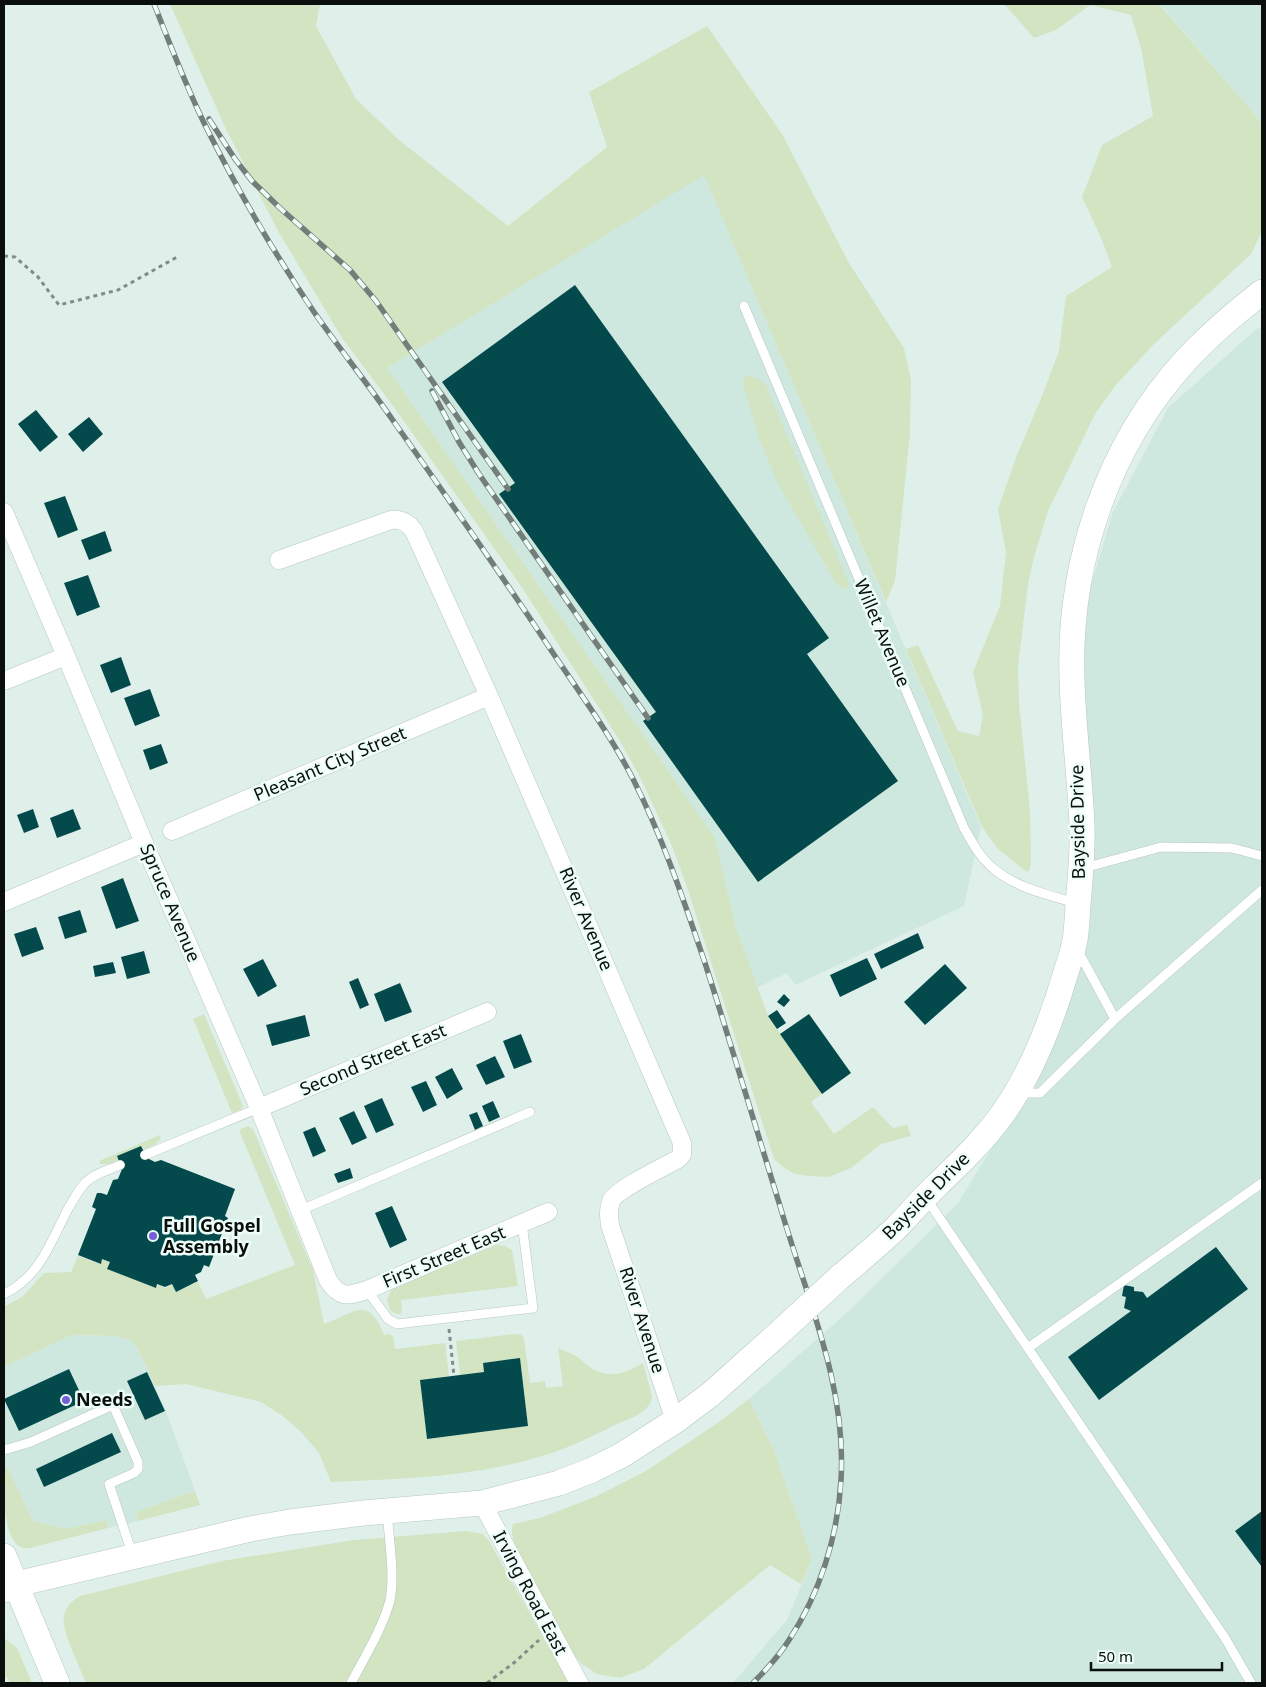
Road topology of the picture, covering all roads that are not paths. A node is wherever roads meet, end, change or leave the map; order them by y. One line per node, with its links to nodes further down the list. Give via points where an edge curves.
1 (1262, 292): 11 (main road, Bayside Drive, via 1206,339 1148,407 1119,457 1095,516 1081,570 1071,652)
2 (744, 306): 14 (lane, Willet Avenue, via 964,828 978,852 994,869 1023,886)
3 (4, 512): 5 (street, Spruce Avenue)
4 (279, 560): 7 (street, River Avenue, via 390,520 406,522 414,531)
5 (66, 656): 6 (street); 9 (street, Spruce Avenue)
6 (4, 681)
7 (489, 696): 8 (street, Pleasant City Street); 32 (street, River Avenue, via 682,1143 682,1155 678,1159 619,1192 609,1210 610,1225)
8 (172, 831)
9 (144, 843): 13 (street); 19 (street, Spruce Avenue)
10 (1262, 856): 11 (lane, via 1232,848 1161,847)
11 (1082, 868): 14 (main road, Bayside Drive)
12 (1262, 890): 17 (lane)
13 (4, 902)
14 (1078, 904): 15 (main road, Bayside Drive)
15 (1074, 944): 17 (lane); 18 (main road, Bayside Drive, via 1052,1015)
16 (487, 1012): 19 (street, Second Street East)
17 (1115, 1019): 18 (lane, via 1040,1093)
18 (1015, 1094): 24 (main road, Bayside Drive, via 977,1144)
19 (258, 1108): 21 (lane); 25 (street, Spruce Avenue)
20 (530, 1112): 25 (lane)
21 (145, 1155)
22 (120, 1165): 30 (lane, via 86,1182 42,1262 28,1278)
23 (1262, 1182): 31 (lane)
24 (925, 1197): 31 (lane); 32 (main road, Bayside Drive, bridge, via 895,1229 778,1334 711,1394)
25 (301, 1210): 29 (street, Spruce Avenue, via 328,1280)
26 (548, 1212): 27 (street, First Street East)
27 (522, 1223): 28 (street, First Street East); 28 (lane, via 533,1308 398,1324 388,1319)
28 (367, 1290): 29 (street, First Street East, via 350,1295)
29 (338, 1292)
30 (4, 1294)
31 (1028, 1348): 42 (lane, via 1225,1638)
32 (675, 1421): 34 (main road, Bayside Drive, via 592,1470 559,1483)
33 (4, 1450): 37 (lane, via 31,1442 113,1405 138,1462 134,1473 108,1484)
34 (482, 1503): 35 (main road, Bayside Drive); 41 (street, Irving Road East)
35 (387, 1512): 37 (main road, Bayside Drive, via 290,1522); 40 (lane, via 390,1599)
36 (4, 1556): 38 (main road)
37 (133, 1556): 38 (main road, Bayside Drive)
38 (10, 1587): 39 (main road)
39 (58, 1683)
40 (351, 1683)
41 (579, 1683)
42 (1251, 1683)

